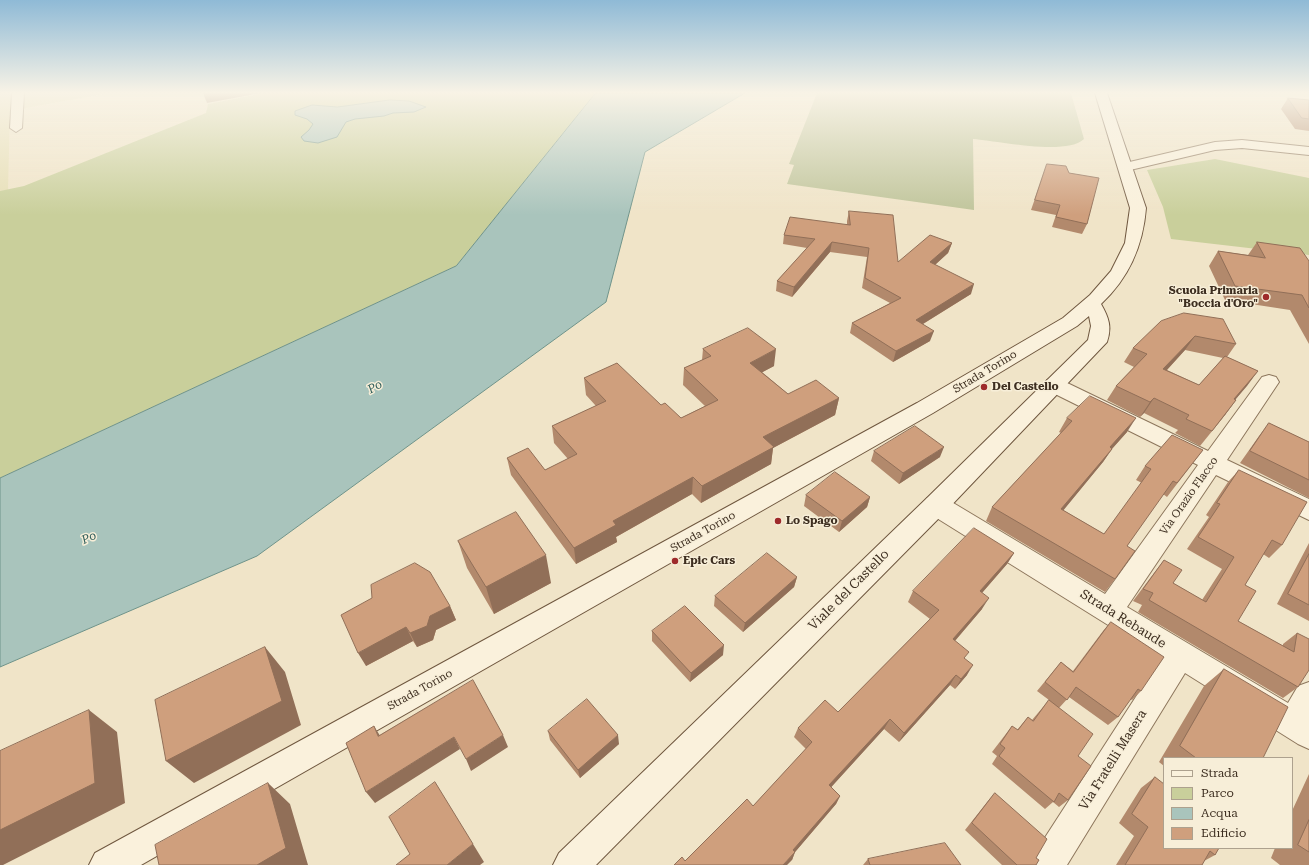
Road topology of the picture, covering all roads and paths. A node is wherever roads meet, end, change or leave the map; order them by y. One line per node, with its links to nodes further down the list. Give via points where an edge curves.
1 (1114, 133): 3 (street, Strada Torino)
2 (1309, 151): 3 (street, via 1242,144 1215,146)
3 (1126, 167): 4 (street, Strada Torino, via 1138,208 1135,238 1118,274)
4 (1092, 304): 6 (street, Viale del Castello, via 1100,318 1101,330 1097,342); 14 (street, Strada Torino, via 1070,322 925,408)
5 (1270, 382): 7 (street, Via Orazio Flacco)
6 (1054, 385): 7 (street); 8 (street, Viale del Castello)
7 (1213, 462): 9 (street); 10 (street, Via Orazio Flacco)
8 (936, 505): 10 (street, Strada Rebaude); 15 (street, Viale del Castello)
9 (1309, 510)
10 (1109, 610): 11 (street, Strada Rebaude)
11 (1180, 655): 13 (street, Strada Rebaude); 16 (street, Via Fratelli Masera)
12 (1309, 696): 13 (street)
13 (1302, 728)
14 (107, 865)
15 (571, 865)
16 (1047, 865)

